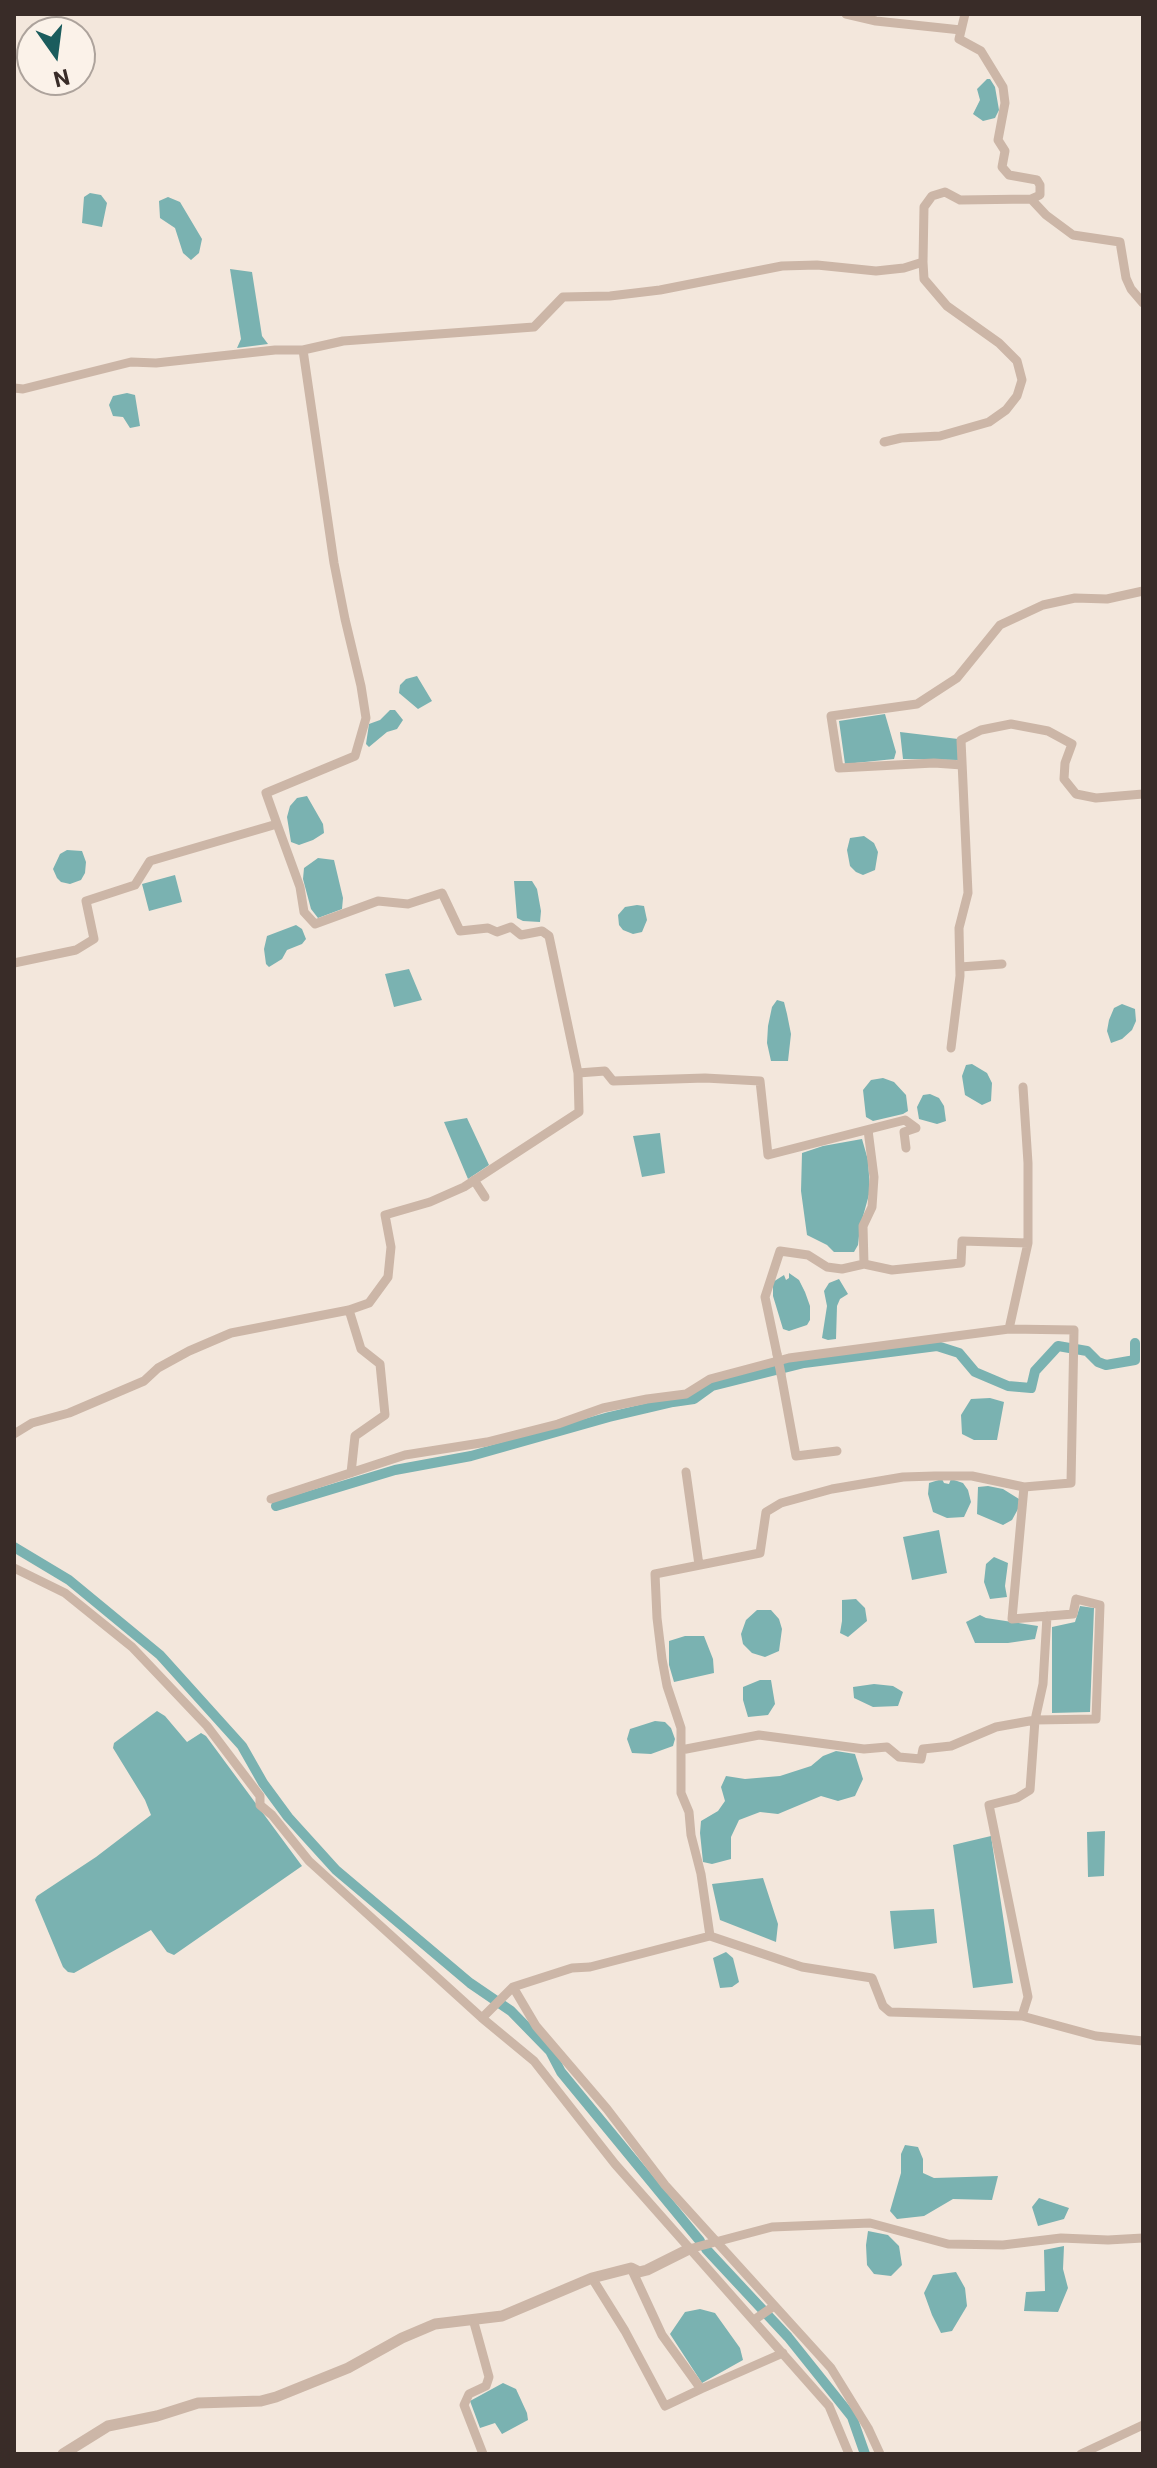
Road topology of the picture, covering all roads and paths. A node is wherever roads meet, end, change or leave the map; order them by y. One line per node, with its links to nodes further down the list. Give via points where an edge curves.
1 (846, 14): 3 (street)
2 (965, 14): 3 (street)
3 (961, 30): 4 (street, via 959,39 981,51 1003,87 998,140 1005,151 1002,167 1009,175 1037,180 1040,195)
4 (1031, 199): 5 (street, via 960,200 945,192 932,196 924,207); 6 (street, via 1073,235 1120,242 1126,278)
5 (923, 262): 7 (street, via 876,271 782,266 660,290 563,297 534,327 343,341); 9 (street, via 924,279 947,306 1017,361 1022,380 1017,396 989,422 940,436)
6 (1143, 303)
7 (303, 350): 8 (street, via 131,362); 13 (street, via 334,563 366,718 355,756 266,793)
8 (14, 388)
9 (884, 442)
10 (1143, 591): 11 (street, via 1043,605 1000,625 957,678 917,704 831,716 839,768)
11 (962, 765): 12 (street, via 961,740 996,726 1023,725 1072,744 1064,779 1076,794); 16 (street, via 968,893 959,928)
12 (1143, 794)
13 (277, 824): 14 (street, via 150,861 135,885 86,901 94,939 76,950); 18 (street, via 304,912 315,924 378,901 408,904 442,893 460,931 511,927 521,935 542,931 549,936)
14 (14, 963)
15 (1002, 964): 16 (street)
16 (960, 967): 17 (street)
17 (951, 1048)
18 (578, 1073): 20 (street, via 605,1071 613,1081 760,1081 768,1155); 22 (street, via 579,1112)
19 (1023, 1087): 24 (street)
20 (868, 1130): 21 (street, via 905,1120 916,1128 904,1132); 25 (street, via 874,1177 872,1207 863,1226)
21 (906, 1148)
22 (474, 1180): 23 (street); 26 (street, via 430,1202 385,1215 391,1247 388,1277 369,1303)
23 (485, 1197)
24 (1028, 1243): 25 (street, via 962,1241 961,1263 892,1270); 27 (street)
25 (864, 1264): 29 (street, bridge, via 827,1267 808,1255 780,1251 765,1297 796,1456)
26 (349, 1310): 28 (street, via 231,1333 158,1368 144,1381); 31 (street, via 361,1349 380,1364 385,1415 355,1436)
27 (1009, 1329): 31 (street, via 774,1361 710,1379 686,1394 603,1408 558,1424 405,1455); 32 (street, via 1074,1330 1071,1483)
28 (14, 1434)
29 (837, 1451)
30 (686, 1472): 34 (street)
31 (351, 1473): 33 (street)
32 (1024, 1487): 34 (street, via 972,1476 935,1476 832,1489 766,1512 760,1553); 36 (street, via 1012,1619)
33 (271, 1499)
34 (699, 1565): 38 (street, via 655,1574 662,1659 681,1728)
35 (14, 1568): 42 (street, via 65,1593 132,1647 207,1726 260,1796 260,1805 309,1861)
36 (1047, 1616): 37 (street); 37 (street, via 1073,1614 1076,1599 1100,1605 1096,1719)
37 (1035, 1720): 38 (street, via 996,1727 951,1746 923,1749 921,1759 899,1757 887,1747 864,1749 759,1735); 41 (street, via 1030,1790 989,1805 1028,1997)
38 (681, 1750): 39 (street, via 681,1793 689,1812)
39 (710, 1936): 40 (street); 41 (street, via 802,1967 872,1978 890,2012)
40 (513, 1987): 42 (street); 45 (street, via 536,2026)
41 (1022, 2016): 43 (street, via 1096,2036)
42 (482, 2018): 46 (street, via 534,2061)
43 (1143, 2041)
44 (1143, 2238): 45 (street, via 948,2244 870,2223 772,2227)
45 (715, 2242): 46 (street); 49 (street)
46 (689, 2249): 47 (street, via 647,2270); 51 (street)
47 (631, 2268): 48 (street); 53 (street, via 662,2335)
48 (592, 2278): 50 (street, via 502,2316); 53 (street, via 665,2406)
49 (774, 2306): 51 (street); 58 (street, via 831,2368)
50 (473, 2319): 55 (street, via 435,2324 276,2397 198,2403 108,2426); 56 (street, via 489,2377 464,2405)
51 (754, 2320): 52 (street)
52 (783, 2353): 53 (street); 57 (street, via 829,2406)
53 (701, 2389)
54 (1143, 2425): 59 (street)
55 (63, 2454)
56 (483, 2454)
57 (849, 2454)
58 (880, 2454)
59 (1081, 2454)

